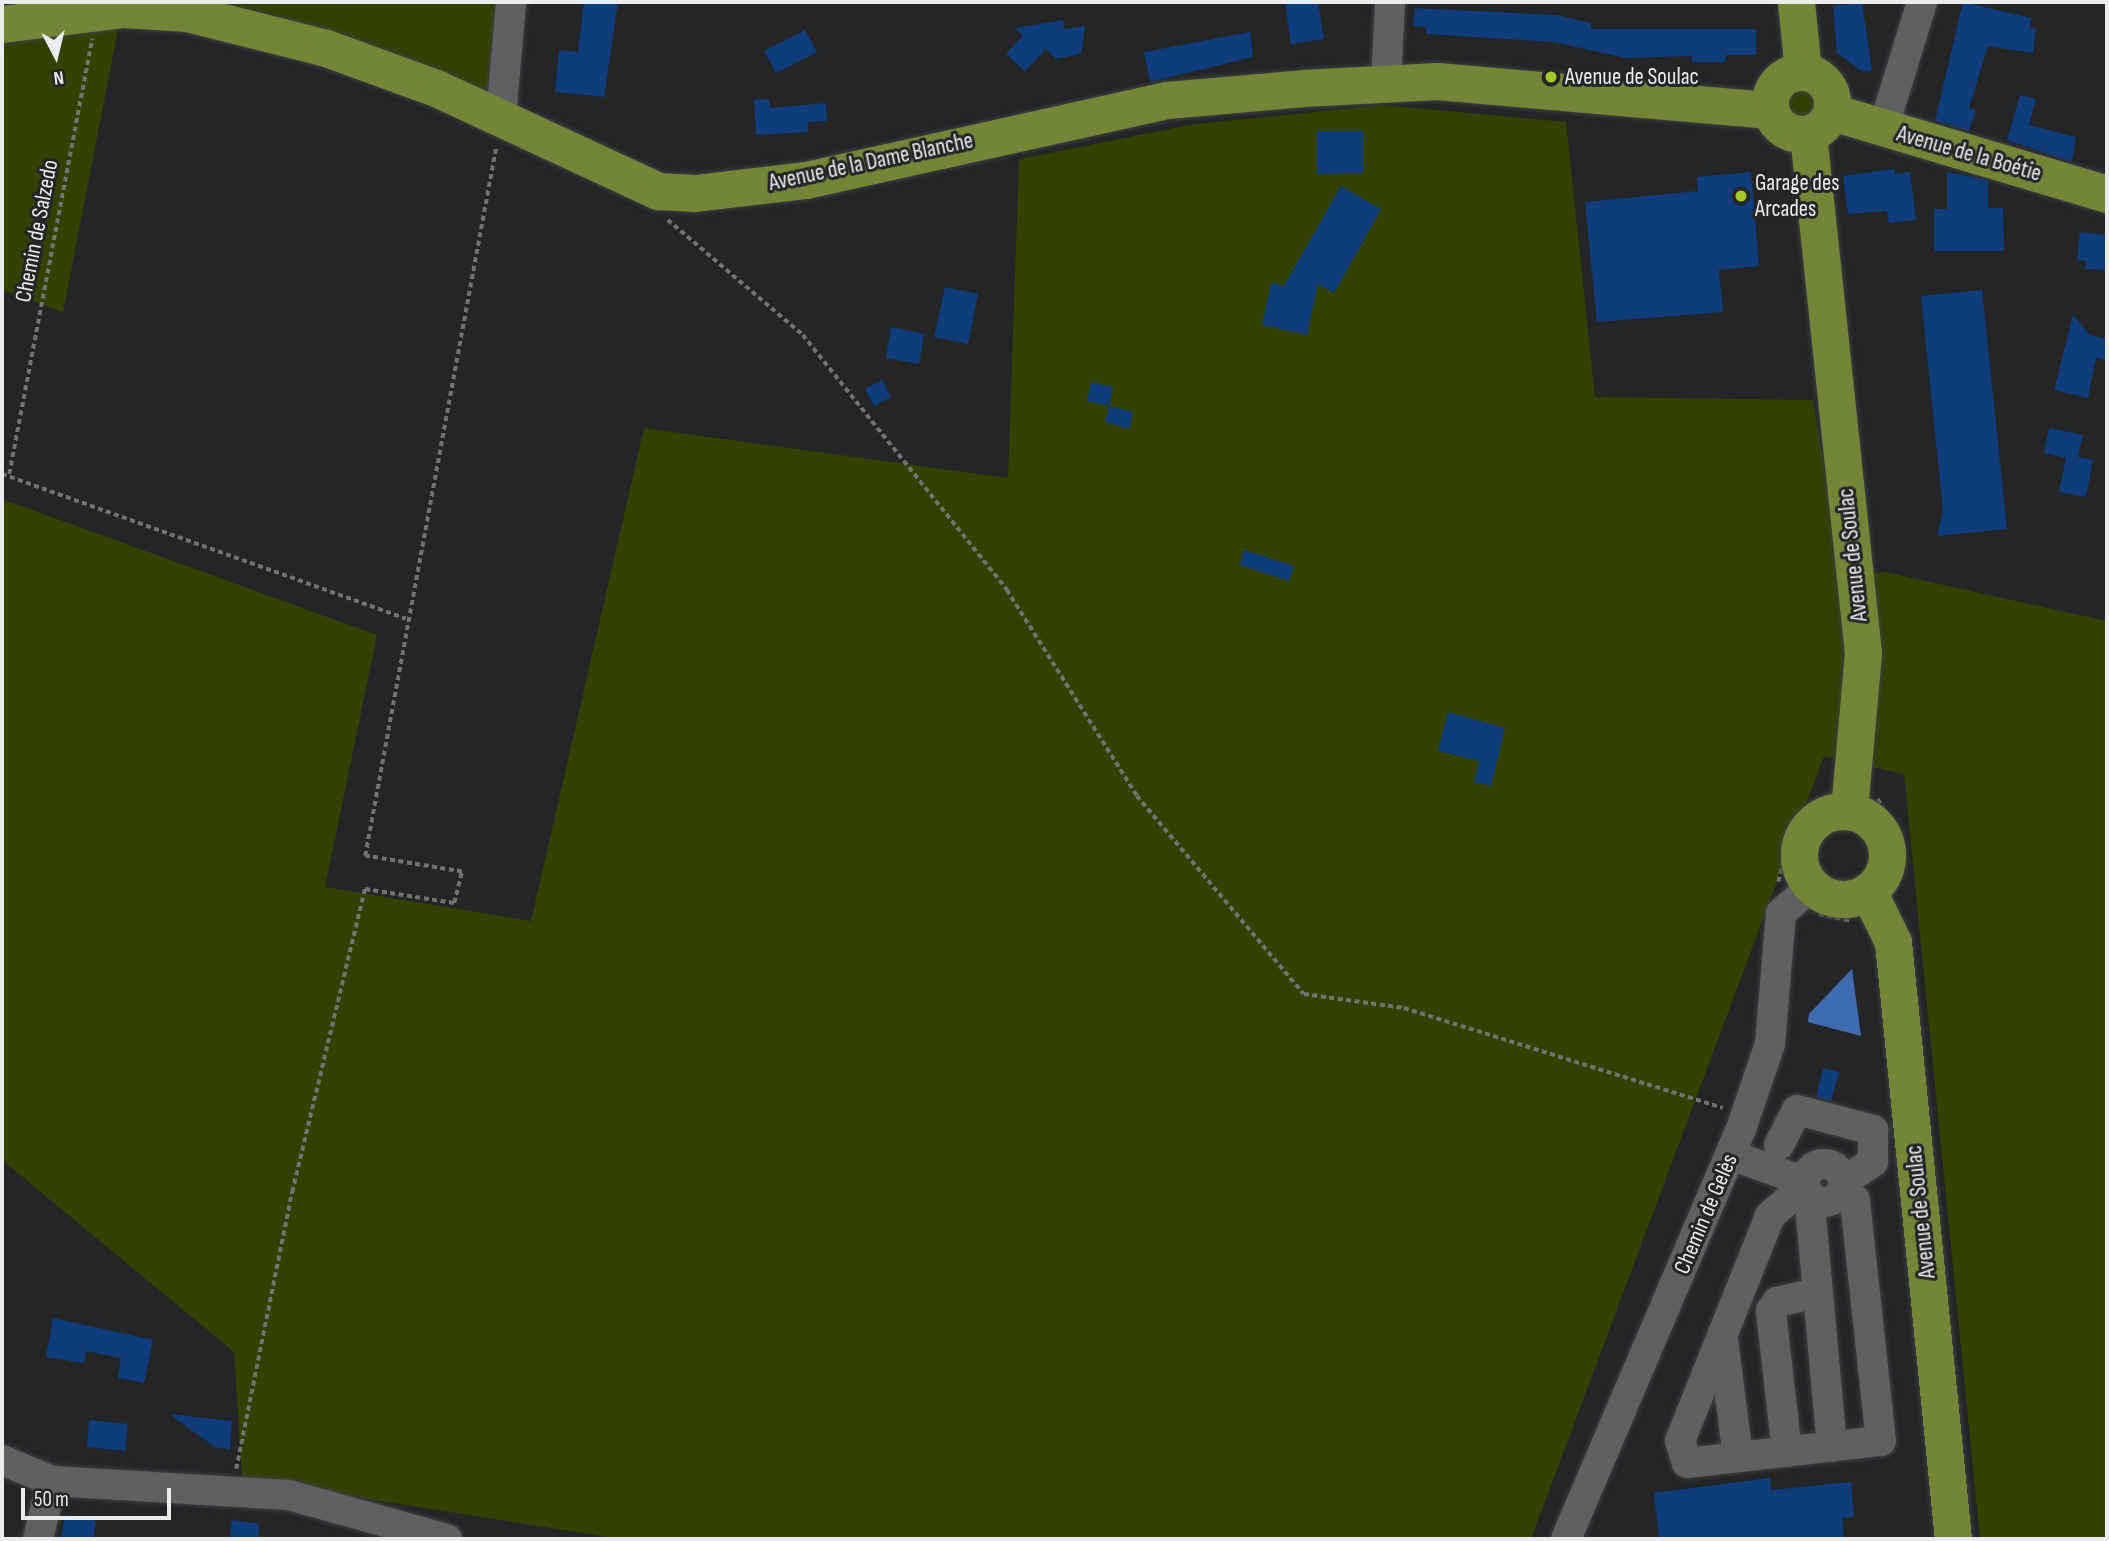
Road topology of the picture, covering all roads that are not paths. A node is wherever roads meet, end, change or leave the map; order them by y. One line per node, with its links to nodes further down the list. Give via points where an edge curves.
1 (511, 2): 10 (street)
2 (1390, 2): 8 (street)
3 (1796, 2): 7 (main road)
4 (1922, 2): 12 (street)
5 (162, 6): 6 (main road, Avenue de la Dame Blanche); 10 (main road, Avenue de la Dame Blanche, via 326,48)
6 (2, 24)
7 (1803, 71): 9 (main road, via 1775,85); 11 (main road, via 1828,86)
8 (1386, 82): 9 (main road, Avenue de la Dame Blanche); 10 (main road, Avenue de la Dame Blanche, via 1167,100 806,180 695,193 658,191)
9 (1770, 110): 11 (main road, via 1783,129)
10 (501, 117)
11 (1820, 123): 12 (main road, Avenue de la Boétie); 14 (main road, Avenue de Soulac, via 1863,653)
12 (1883, 129): 13 (main road, Avenue de la Boétie)
13 (2107, 194)
14 (1849, 799): 15 (main road, via 1807,830 1799,852); 16 (main road, via 1871,821 1887,850 1879,881)
15 (1803, 894): 16 (main road, via 1844,899); 17 (street, Chemin de Gelès, via 1781,913 1770,1044)
16 (1882, 894): 31 (main road, Avenue de Soulac, via 1893,942)
17 (1736, 1142): 18 (street); 19 (street); 30 (street, Chemin de Gelès)
18 (1779, 1145): 19 (street); 20 (street, via 1797,1110 1873,1130 1873,1162)
19 (1811, 1180): 20 (street, via 1839,1169); 21 (street); 22 (street, via 1770,1216)
20 (1842, 1188): 23 (street, via 1855,1200 1881,1441)
21 (1817, 1293): 23 (street); 24 (street, via 1777,1302 1771,1311)
22 (1723, 1335): 25 (street); 25 (street, via 1680,1441 1687,1463)
23 (1832, 1447): 24 (street)
24 (1787, 1452): 25 (street)
25 (1738, 1457)
26 (2, 1460): 27 (street)
27 (52, 1480): 28 (street); 29 (street, via 233,1489 301,1499)
28 (38, 1539)
29 (447, 1539)
30 (1566, 1539)
31 (1953, 1539)

